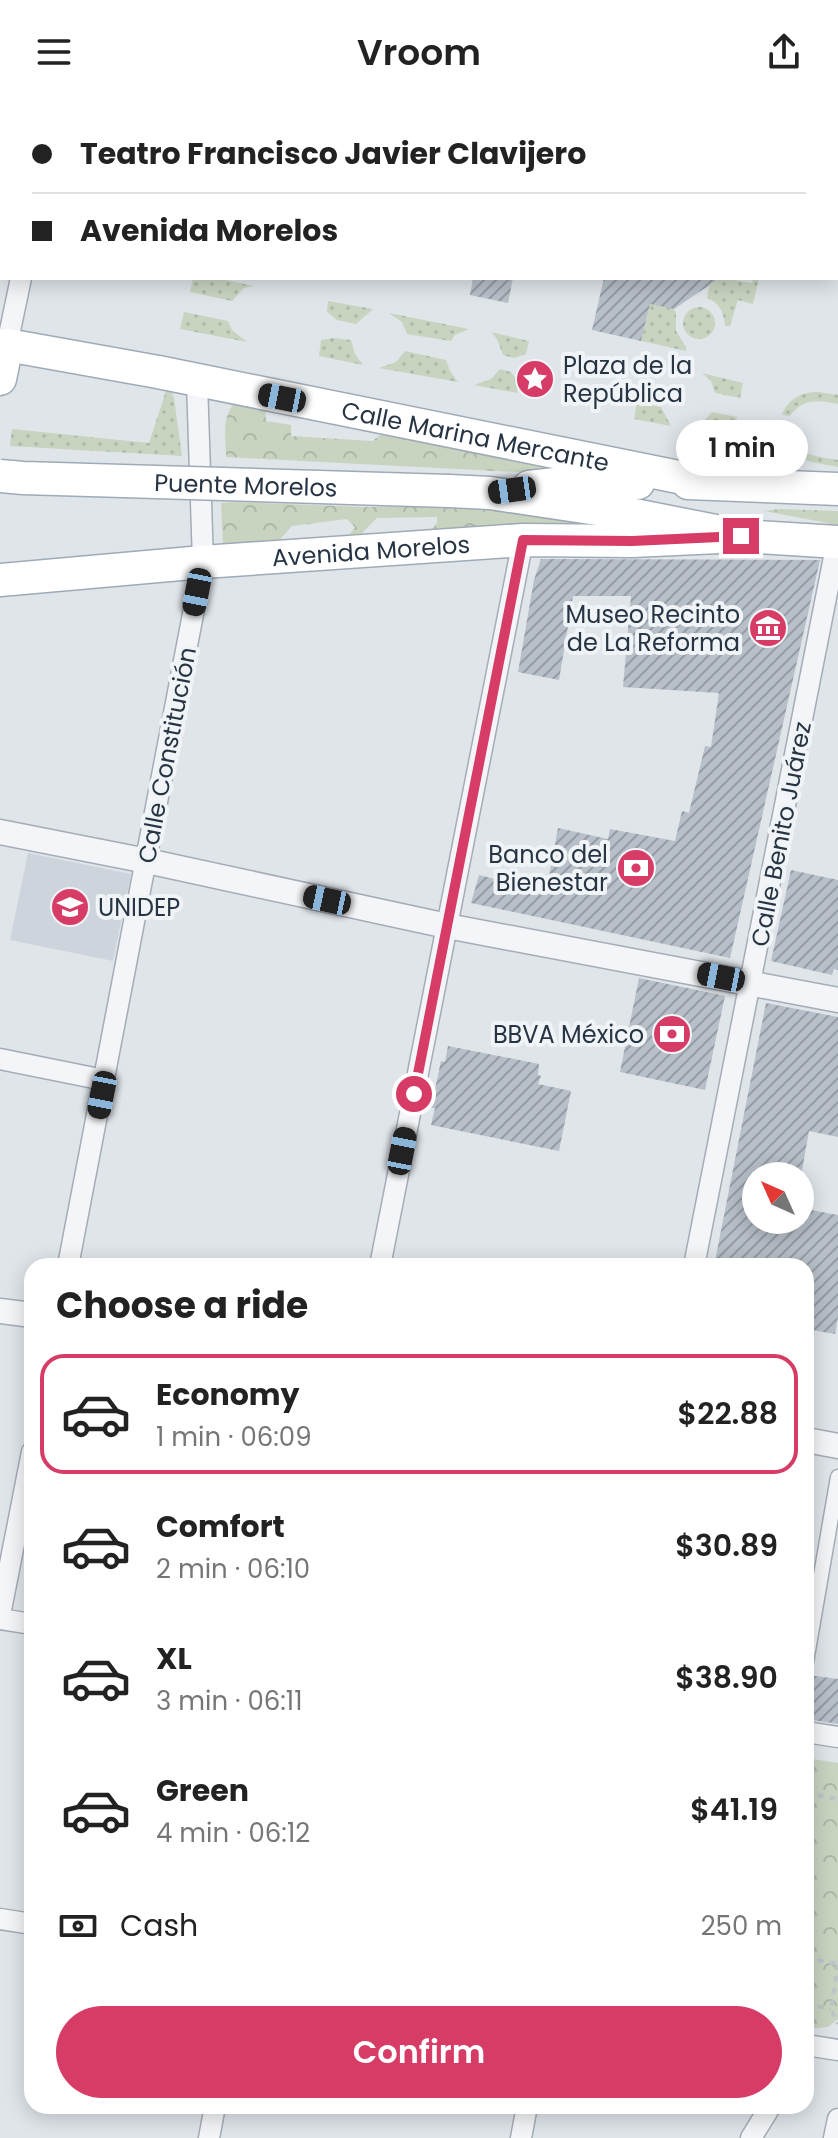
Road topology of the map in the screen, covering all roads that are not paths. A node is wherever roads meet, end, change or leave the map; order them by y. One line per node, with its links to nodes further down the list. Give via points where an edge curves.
1 (21, 280): 2 (street)
2 (7, 345): 3 (main road); 4 (main road, Calle Marina Mercante)
3 (0, 379)
4 (197, 382): 6 (main road, Calle Marina Mercante); 12 (street, Calle Constitución)
5 (0, 476): 8 (main road, Puente Morelos, bridge)
6 (708, 483): 7 (main road, Calle Marina Mercante); 8 (main road, Calle Marina Mercante, via 556,484)
7 (838, 489)
8 (490, 493): 9 (main road)
9 (741, 536): 10 (main road, Avenida Morelos); 11 (main road)
10 (523, 540): 12 (main road, Avenida Morelos); 16 (street)
11 (838, 542): 17 (street, Calle Benito Juárez)
12 (203, 562): 13 (main road, Avenida Morelos); 15 (street, Calle Constitución)
13 (0, 580)
14 (0, 832): 15 (street)
15 (147, 861): 16 (street); 20 (street, Calle Constitución)
16 (447, 926): 17 (street); 22 (street)
17 (751, 983): 18 (street); 23 (street, Calle Benito Juárez)
18 (838, 1000)
19 (0, 1059): 20 (street)
20 (104, 1080): 21 (street, Calle Constitución)
21 (70, 1258)
22 (382, 1258)
23 (696, 1258)
24 (0, 1311): 25 (street)
25 (24, 1314)
26 (814, 1442): 27 (street)
27 (838, 1446)
28 (838, 1477): 30 (street)
29 (24, 1493): 31 (street)
30 (814, 1616)
31 (0, 1617): 32 (street)
32 (24, 1622)
33 (814, 1733): 34 (street)
34 (838, 1737)
35 (0, 1919): 36 (street)
36 (24, 1923)
37 (814, 2046): 38 (street)
38 (838, 2050)
39 (214, 2114): 43 (street)
40 (526, 2114): 44 (street)
41 (766, 2114): 45 (street)
42 (838, 2119): 46 (street)
43 (209, 2138)
44 (521, 2138)
45 (751, 2138)
46 (834, 2138)

